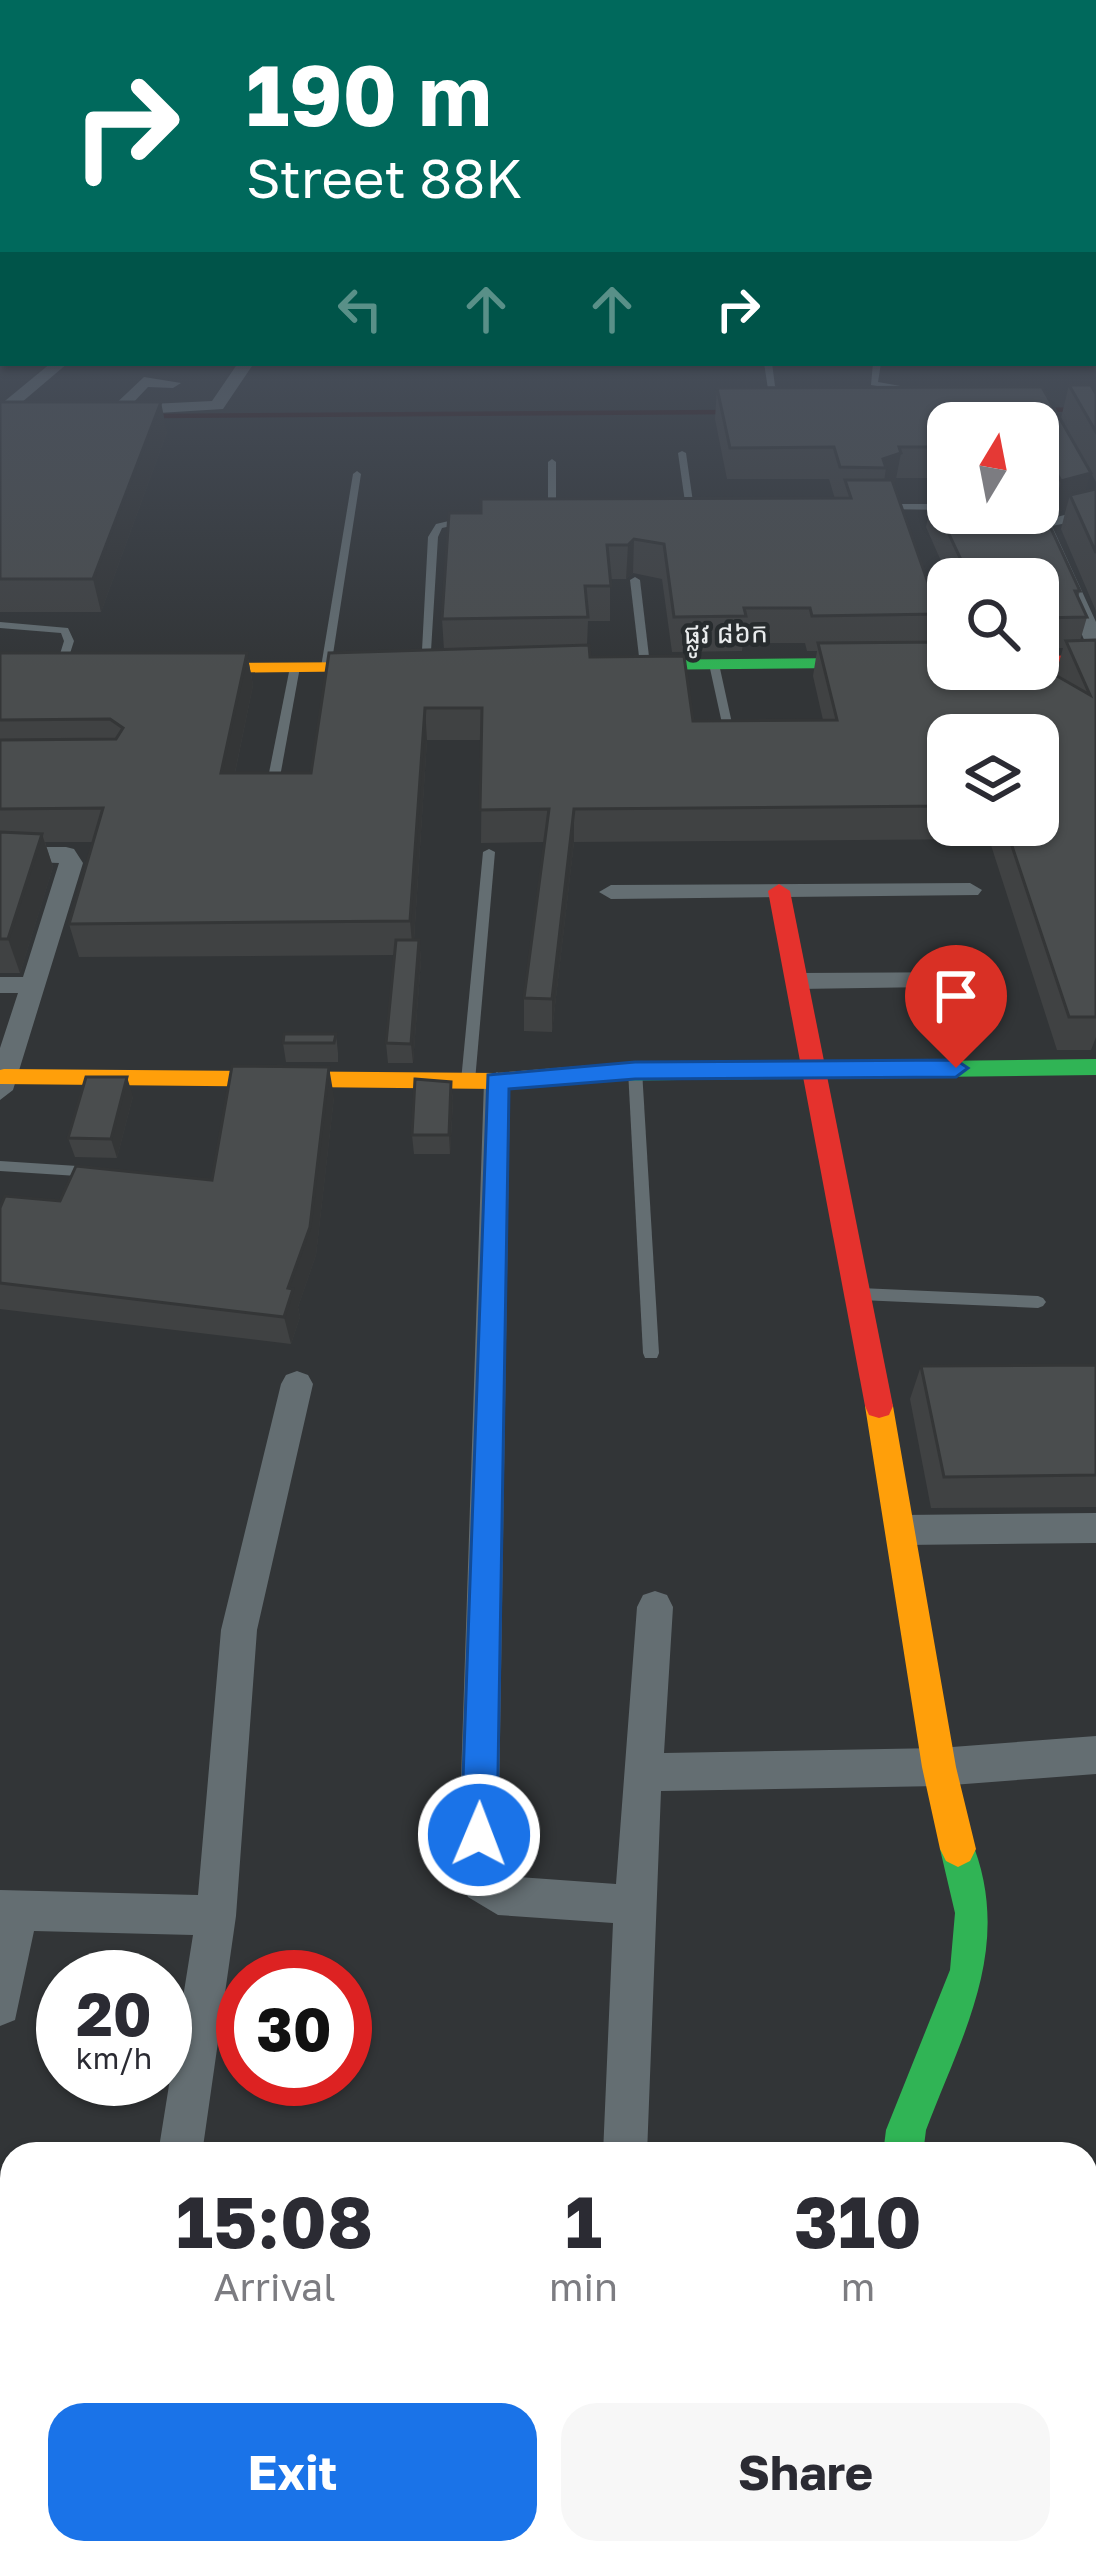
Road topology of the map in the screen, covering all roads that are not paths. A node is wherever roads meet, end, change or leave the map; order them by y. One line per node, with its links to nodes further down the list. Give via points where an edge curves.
1 (682, 453): 8 (lane, via 690,509)
2 (552, 462): 13 (lane)
3 (357, 474): 26 (lane)
4 (1086, 487): 7 (street)
5 (876, 506): 6 (lane)
6 (927, 507)
7 (1096, 509): 9 (street)
8 (668, 518)
9 (1059, 519)
10 (482, 520): 24 (lane, via 439,526 433,537)
11 (529, 520): 13 (lane)
12 (575, 520): 13 (lane)
13 (552, 521)
14 (1047, 534): 17 (street)
15 (635, 580): 23 (lane)
16 (0, 626): 28 (lane, via 65,630)
17 (1096, 644)
18 (1096, 660): 19 (street)
19 (1059, 661)
20 (927, 662): 21 (street, ផ្លូវ ៨៦ក)
21 (714, 664): 23 (street, ផ្លូវ ៨៦ក); 29 (lane)
22 (601, 665): 23 (street, ផ្លូវ ៨៦ក)
23 (645, 665)
24 (436, 666): 26 (street)
25 (295, 667): 26 (street); 27 (street); 30 (lane)
26 (326, 667)
27 (154, 668)
28 (61, 669)
29 (732, 742)
30 (272, 789)
31 (489, 852): 43 (lane)
32 (0, 854): 38 (street, via 66,854 71,863)
33 (970, 890): 34 (street)
34 (778, 891): 35 (street); 37 (street)
35 (611, 892)
36 (989, 980): 37 (street)
37 (798, 981): 42 (street)
38 (31, 985): 39 (street); 44 (street)
39 (0, 986)
40 (1096, 1067): 42 (street)
41 (635, 1070): 42 (street); 43 (street); 49 (lane)
42 (815, 1070): 47 (street)
43 (482, 1081): 44 (street); 57 (street, via 478,1870 498,1895)
44 (2, 1084)
45 (0, 1166): 46 (lane)
46 (115, 1173)
47 (857, 1294): 48 (lane); 52 (street)
48 (1038, 1302)
49 (651, 1353)
50 (297, 1384): 59 (street, via 239,1630)
51 (1096, 1528): 52 (street)
52 (903, 1530): 55 (street)
53 (655, 1607): 56 (street)
54 (1096, 1755): 55 (street)
55 (939, 1767): 56 (street); 63 (street, via 973,1913 970,1951)
56 (645, 1772): 57 (street)
57 (634, 1905): 62 (street)
58 (9, 1910): 59 (street); 60 (street)
59 (216, 1916): 61 (street)
60 (0, 2005)
61 (182, 2142)
62 (625, 2142)
63 (904, 2142)

